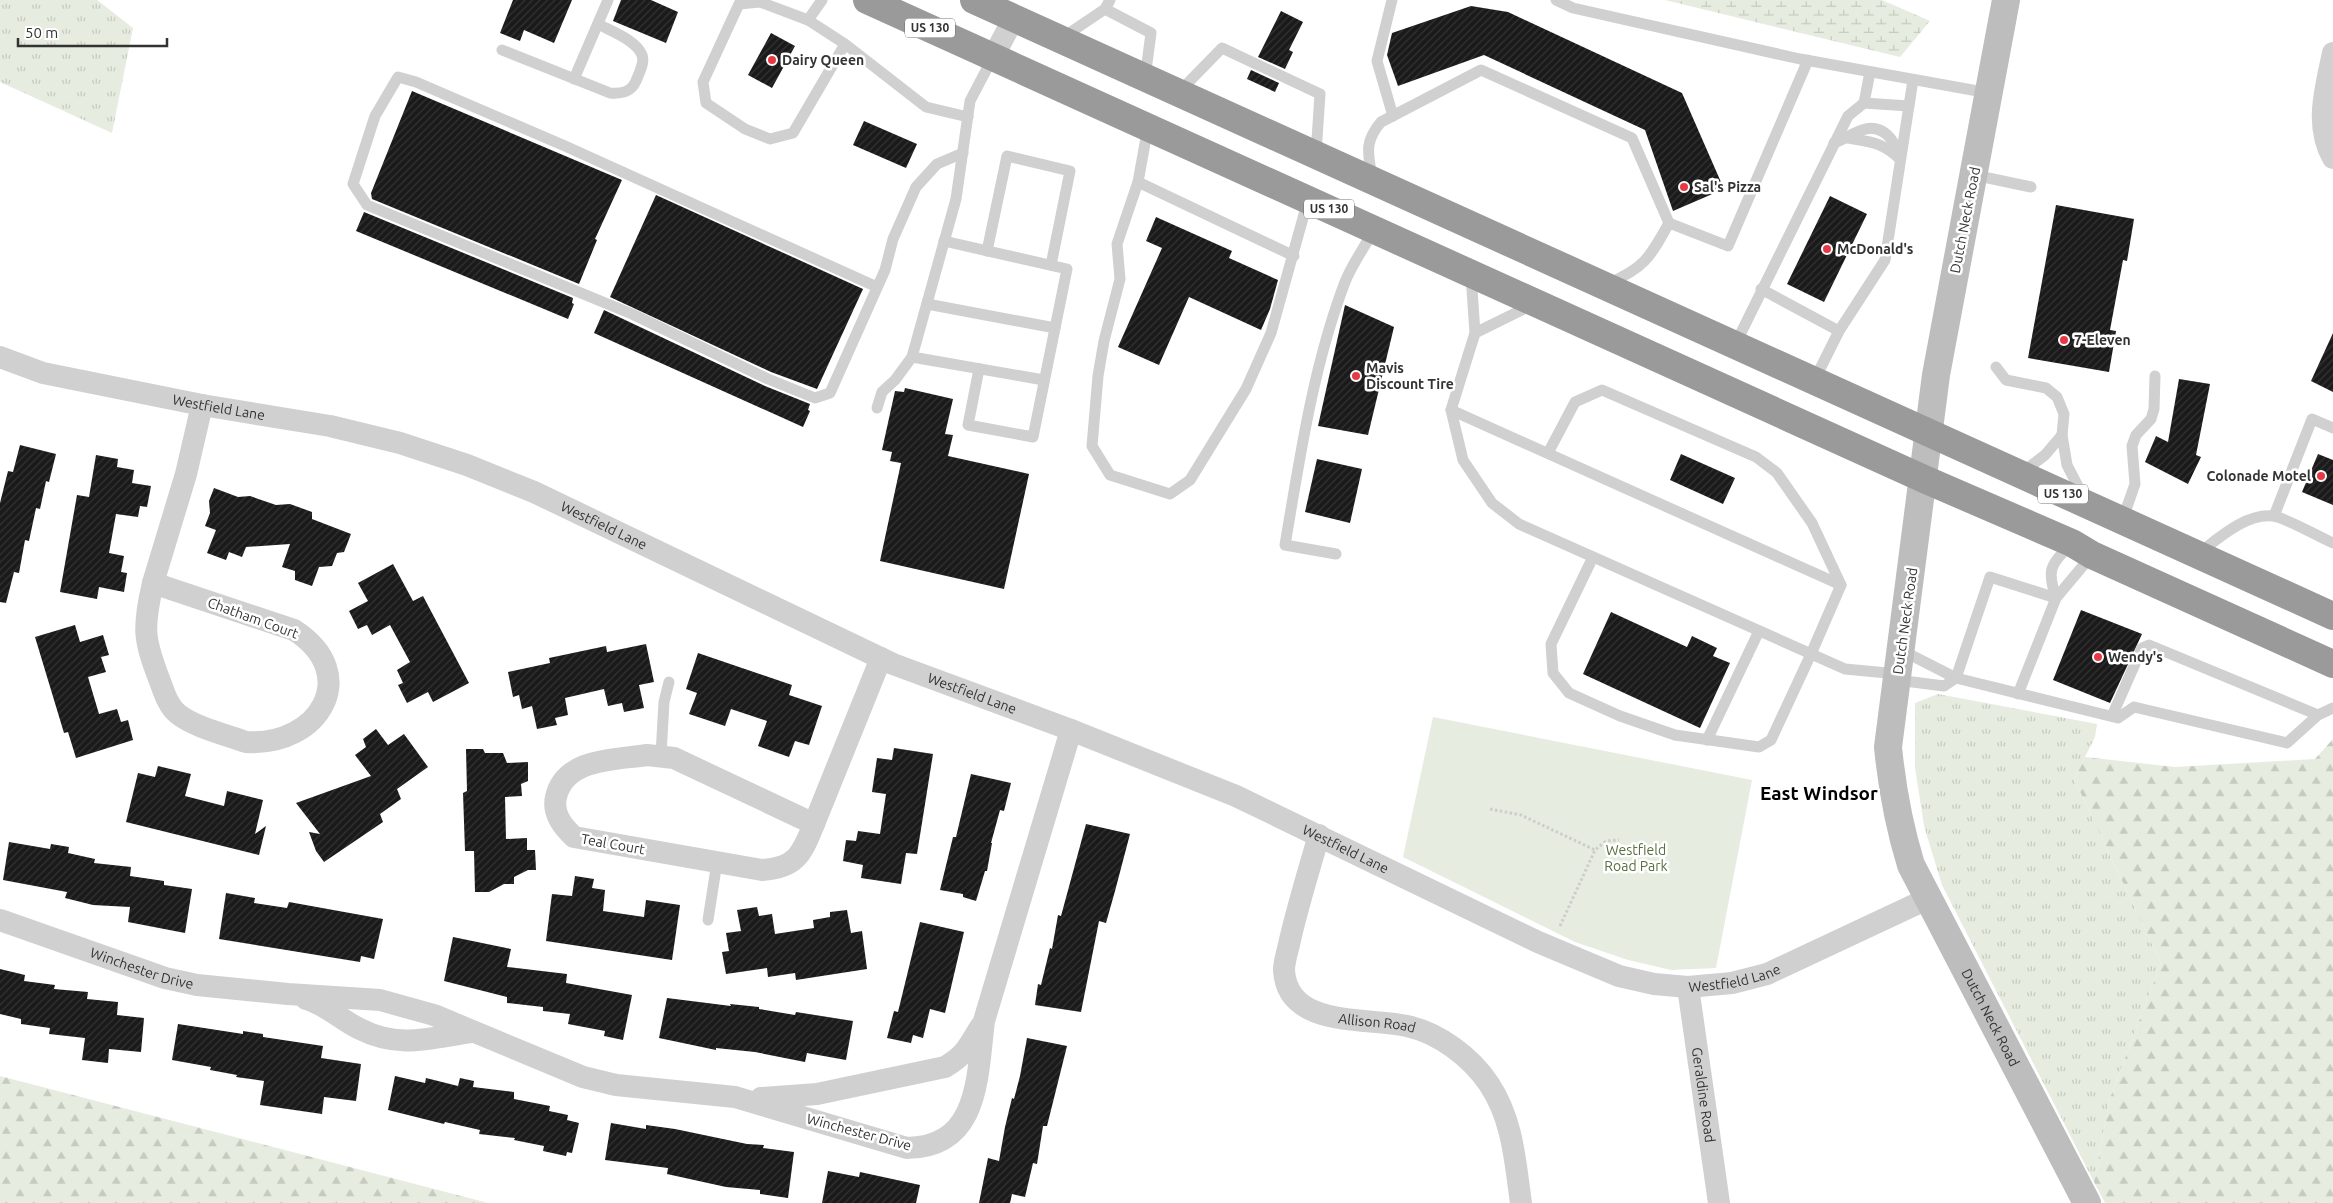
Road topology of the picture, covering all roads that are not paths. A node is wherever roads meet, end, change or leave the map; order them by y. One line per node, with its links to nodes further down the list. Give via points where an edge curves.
1 (608, 0): 12 (lane)
2 (822, 0): 11 (lane)
3 (867, 0): 17 (highway, US 130)
4 (974, 0): 10 (highway, US 130)
5 (1392, 0): 27 (lane, via 1377,61)
6 (1556, 0): 18 (lane, via 1573,8)
7 (2006, 0): 24 (street, Dutch Neck Road)
8 (760, 1): 11 (lane); 14 (lane, via 739,4 703,82 706,103 745,129 770,139 793,132)
9 (1107, 4): 13 (lane); 20 (lane, via 1151,33)
10 (1014, 18): 13 (highway, US 130); 17 (street)
11 (808, 20): 14 (lane)
12 (598, 24): 21 (lane); 21 (lane, via 633,44 642,55 639,73 632,88 622,94 610,94)
13 (1061, 39): 20 (highway, US 130)
14 (845, 44): 28 (lane, via 926,106)
15 (502, 50): 21 (lane)
16 (2333, 53): 33 (street, via 2322,109 2323,133)
17 (993, 56): 28 (lane, via 970,101); 29 (highway, US 130)
18 (1808, 60): 19 (lane); 40 (lane, via 1728,246)
19 (1870, 72): 22 (lane); 25 (lane)
20 (1146, 78): 23 (highway, US 130)
21 (574, 79)
22 (1913, 80): 24 (lane); 26 (lane)
23 (1178, 93): 32 (highway, US 130); 32 (lane, via 1222,48 1320,94)
24 (1989, 93): 35 (street, Dutch Neck Road)
25 (1864, 103): 26 (lane); 30 (lane, via 1848,116)
26 (1909, 106): 34 (lane)
27 (1393, 116): 37 (lane, via 1381,122 1371,135 1367,150); 40 (lane, via 1481,70 1632,138)
28 (968, 117): 31 (lane)
29 (1148, 127): 36 (lane); 39 (highway, US 130)
30 (1834, 144): 34 (lane, via 1860,130 1872,128 1885,132 1897,146); 49 (lane)
31 (963, 153): 42 (lane, via 956,199); 48 (lane, via 937,164 916,187)
32 (1316, 156): 37 (highway, US 130)
33 (2333, 158)
34 (1901, 160): 53 (lane, via 1885,260)
35 (1974, 174): 38 (lane); 67 (street, Dutch Neck Road, via 1936,374)
36 (1138, 182): 44 (lane); 44 (lane, via 1117,244 1120,278 1098,376 1092,446 1110,475 1170,494 1190,480 1246,389 1271,333)
37 (1372, 182): 47 (highway, US 130)
38 (2031, 187)
39 (1308, 199): 41 (highway, US 130); 44 (lane)
40 (1669, 223): 47 (lane, via 1651,256 1639,268)
41 (1374, 230): 46 (highway, US 130); 77 (lane, via 1345,280 1325,341 1284,545)
42 (944, 241): 43 (lane); 51 (lane)
43 (988, 251): 45 (lane); 45 (lane, via 1007,156 1070,171)
44 (1294, 256)
45 (1051, 265): 52 (lane, via 1067,269)
46 (1471, 273): 50 (highway, US 130); 54 (lane)
47 (1602, 286): 55 (highway, US 130)
48 (877, 287): 48 (lane, via 830,392 815,398 632,314 367,205 353,184 375,116 398,76 565,146)
49 (1761, 289): 53 (lane); 55 (lane)
50 (1536, 303): 54 (lane); 71 (highway, US 130)
51 (927, 304): 52 (lane); 56 (lane)
52 (1055, 328): 61 (lane)
53 (1839, 331): 62 (lane)
54 (1475, 333): 65 (lane)
55 (1735, 345): 62 (highway, US 130)
56 (912, 357): 59 (lane); 64 (lane, via 882,392)
57 (0, 358): 63 (street, Westfield Lane, via 43,373)
58 (1996, 367): 68 (lane, via 2006,380 2046,388 2057,397 2064,414)
59 (980, 369): 61 (lane); 61 (lane, via 968,425 1032,437)
60 (2156, 376): 74 (lane, via 2151,419 2136,435 2132,446 2135,484)
61 (1044, 380)
62 (1814, 381): 67 (highway, US 130)
63 (202, 405): 80 (street, Chatham Court, via 186,474); 86 (street, Westfield Lane, via 330,426 400,443 467,465 534,492)
64 (877, 408)
65 (1451, 410): 69 (lane); 79 (lane, via 1462,460 1492,504 1519,524)
66 (2333, 428): 73 (lane, via 2312,419)
67 (1929, 434): 70 (highway, US 130); 71 (street, Dutch Neck Road)
68 (2062, 435): 70 (lane, via 2045,455); 72 (lane, via 2067,465)
69 (1548, 453): 81 (lane); 81 (lane, via 1576,402 1602,390 1756,457 1777,473 1812,523)
70 (2020, 474): 72 (highway, US 130)
71 (1924, 479): 76 (highway, US 130); 88 (street, Dutch Neck Road)
72 (2088, 506): 74 (highway, US 130)
73 (2274, 516): 75 (lane); 78 (lane, via 2254,518 2223,535)
74 (2122, 521): 78 (highway, US 130)
75 (2333, 543)
76 (2082, 549): 82 (lane); 82 (lane, via 2055,562 2049,578); 87 (highway, US 130)
77 (1336, 554)
78 (2197, 555): 83 (highway, US 130)
79 (1593, 557): 84 (lane); 96 (lane, via 1551,644 1553,673 1569,693 1620,716 1675,735)
80 (153, 583): 80 (street, Chatham Court, via 145,614 145,636 168,703 178,714 246,742 291,735 306,727 318,714 328,682 325,664 308,639 294,630)
81 (1840, 585): 85 (lane)
82 (2056, 598): 89 (lane, via 1990,577); 91 (lane)
83 (2333, 616)
84 (1759, 631): 85 (lane); 96 (lane)
85 (1811, 654): 88 (lane, via 1845,669); 96 (lane, via 1771,740 1759,747)
86 (881, 658): 95 (street, Westfield Lane); 98 (street, Teal Court)
87 (2333, 664)
88 (1898, 668): 89 (lane); 89 (lane, via 1944,686); 101 (street, Dutch Neck Road, via 1888,747 1892,790 1901,834)
89 (1956, 678): 91 (lane)
90 (669, 682): 97 (lane, via 664,702)
91 (2018, 694): 94 (lane)
92 (2333, 708): 93 (lane)
93 (2318, 715): 94 (lane, via 2287,743 2134,707 2118,718); 94 (lane, via 2149,645 2142,648)
94 (2112, 716)
95 (1072, 730): 99 (street, Westfield Lane, via 1236,796); 106 (street, Winchester Drive)
96 (1707, 740)
97 (661, 755): 98 (street, Teal Court); 100 (street, Teal Court, via 580,766 559,785 556,815 563,828 574,837)
98 (814, 824): 100 (street, Teal Court, via 802,852 792,863 777,869 762,870)
99 (1319, 834): 104 (street, Westfield Lane, via 1538,942 1605,971 1654,984); 109 (street, Allison Road, via 1285,963 1290,990 1313,1012 1328,1017 1407,1026 1450,1046 1470,1061 1501,1104 1511,1133)
100 (717, 862): 103 (lane)
101 (1928, 899): 104 (street, Westfield Lane, via 1767,974 1732,983); 111 (street, Dutch Neck Road)
102 (0, 920): 105 (street, Winchester Drive, via 165,978 197,985)
103 (708, 920)
104 (1688, 987): 110 (street, Geraldine Road)
105 (288, 994): 107 (street, Winchester Drive, via 380,1000 434,1016); 107 (street, Winchester Drive, via 321,1004 360,1029 384,1038 413,1042)
106 (984, 1021): 108 (street, Winchester Drive, via 970,1046 944,1067 818,1094 777,1098); 108 (street, Winchester Drive, via 982,1056 964,1120 954,1133 924,1148 907,1148)
107 (471, 1032): 108 (street, Winchester Drive, via 583,1077 616,1085)
108 (735, 1097)
109 (1521, 1203)
110 (1719, 1203)
111 (2087, 1203)

